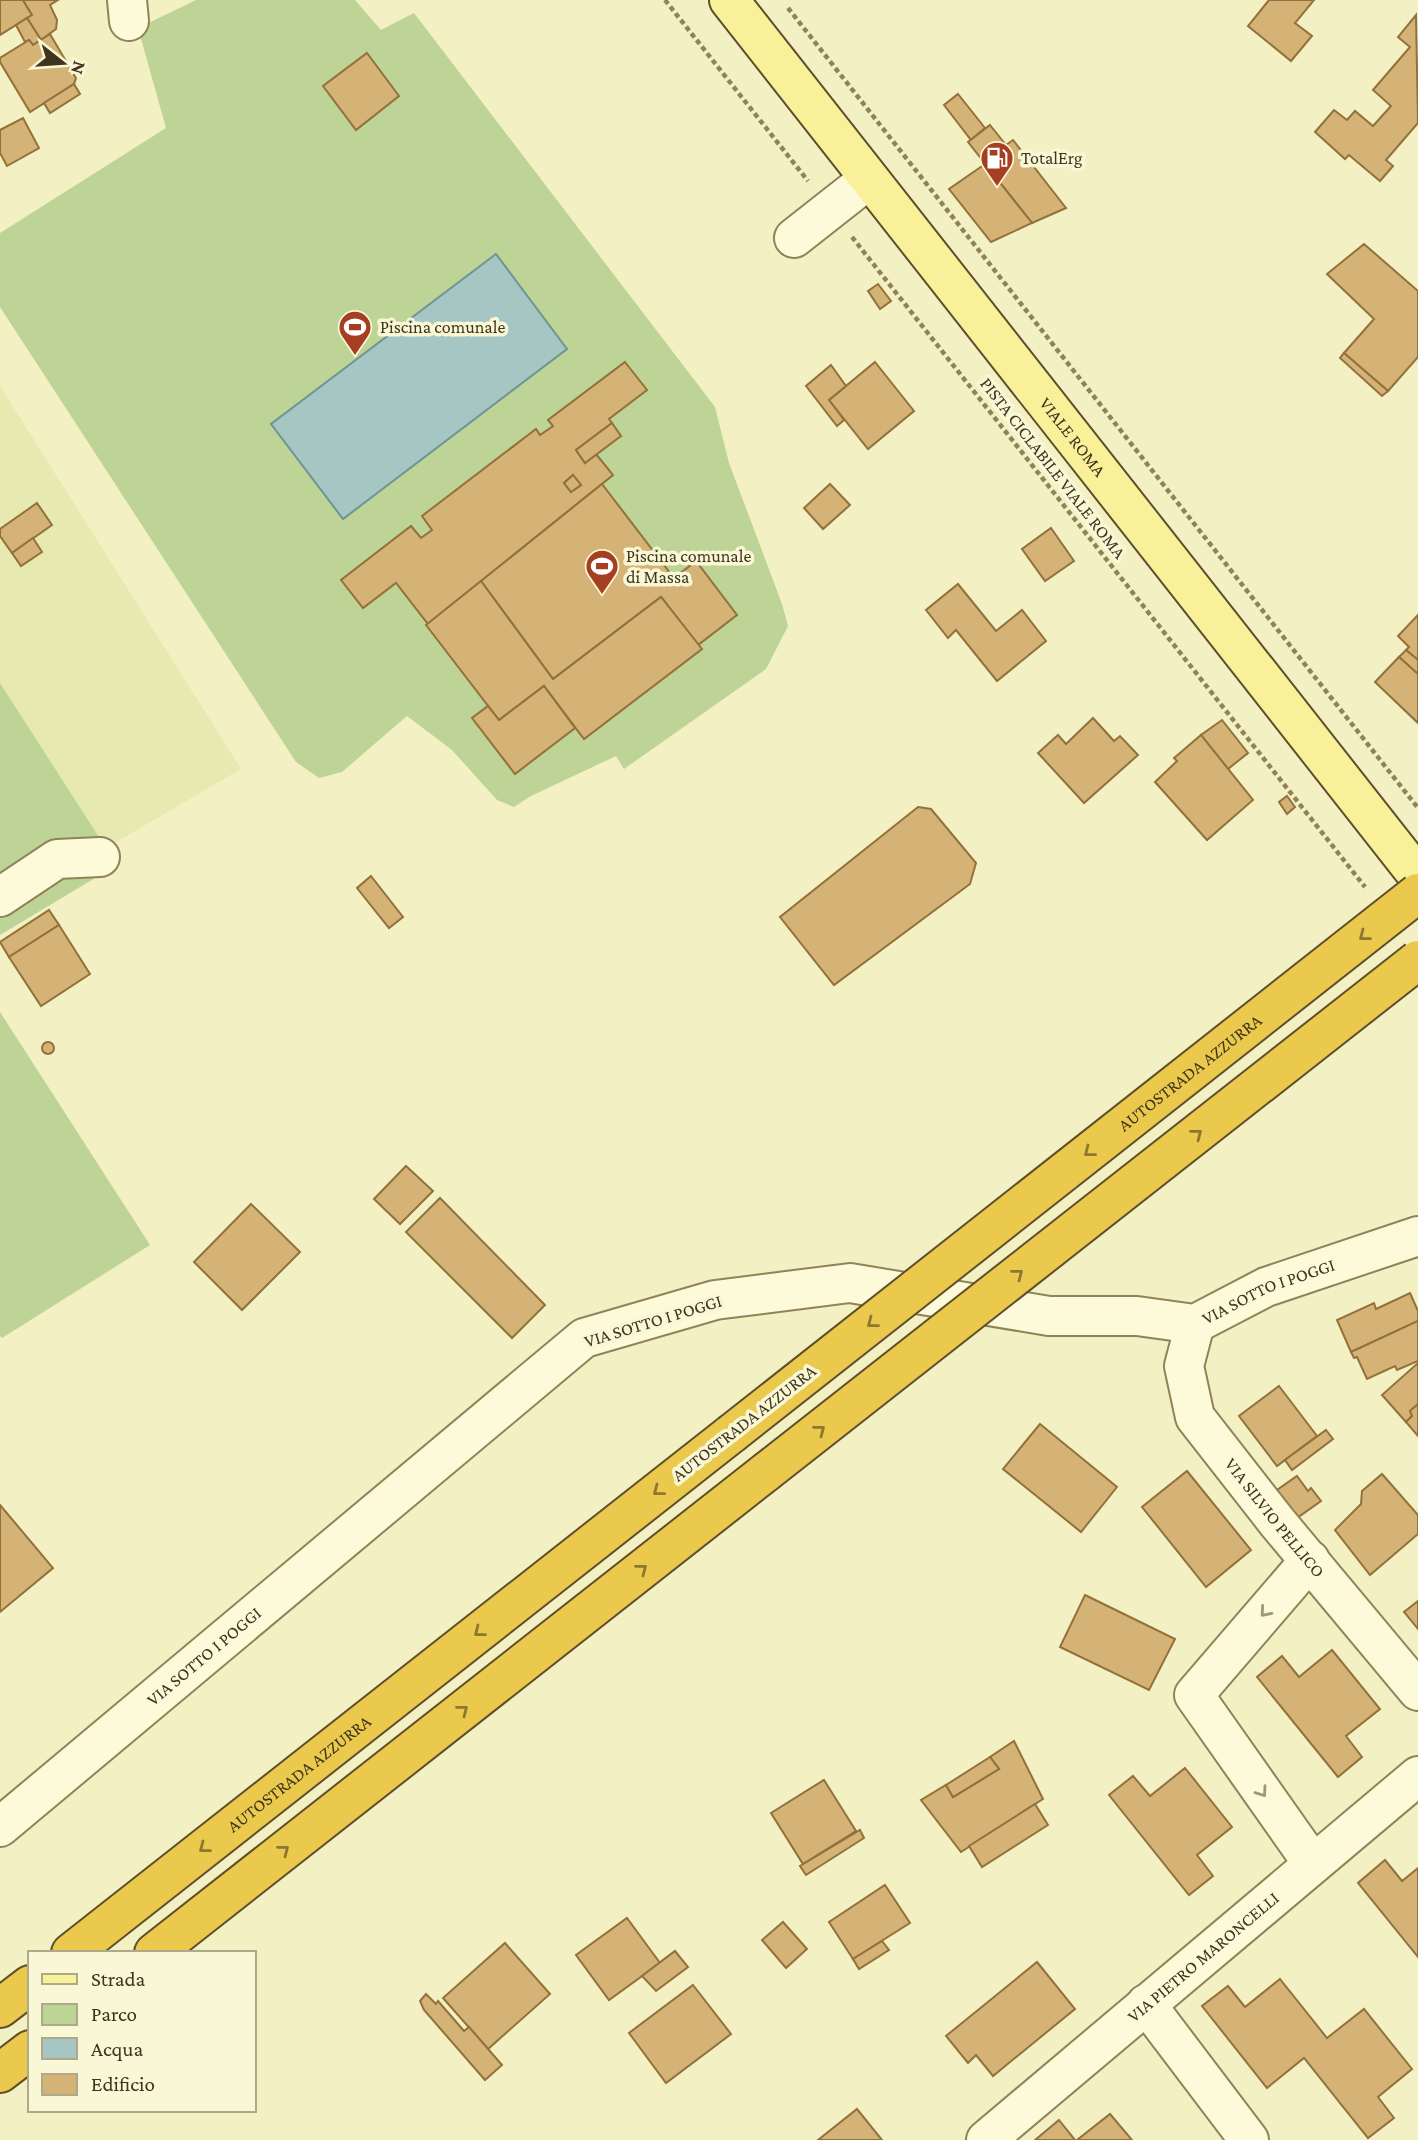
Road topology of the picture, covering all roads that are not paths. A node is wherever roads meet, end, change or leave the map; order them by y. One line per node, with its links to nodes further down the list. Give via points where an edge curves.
1 (729, 0): 2 (main road, VIALE ROMA)
2 (869, 178): 3 (street); 5 (main road, VIALE ROMA)
3 (794, 238)
4 (100, 857): 7 (street, via 57,859)
5 (1418, 876)
6 (1418, 893): 16 (highway, AUTOSTRADA AZZURRA, one-way to 16, bridge)
7 (0, 897)
8 (1418, 960): 17 (highway, one-way to 8, bridge)
9 (1418, 1236): 10 (street, VIA SOTTO I POGGI, via 1266,1287)
10 (1195, 1324): 11 (street, VIA SILVIO PELLICO, via 1184,1366 1195,1417); 14 (street, VIA SOTTO I POGGI, via 1137,1316 1049,1315 850,1283 715,1300 584,1338)
11 (1310, 1560): 12 (street, VIA SILVIO PELLICO); 15 (street, one-way to 15, via 1194,1695)
12 (1418, 1691)
13 (1418, 1776): 15 (street, VIA PIETRO MARONCELLI)
14 (0, 1827)
15 (1313, 1864): 19 (street, VIA PIETRO MARONCELLI)
16 (74, 1951)
17 (157, 1951)
18 (28, 1987): 20 (highway)
19 (1146, 2004): 23 (street, VIA PIETRO MARONCELLI); 24 (street)
20 (0, 2008)
21 (28, 2052): 22 (highway)
22 (0, 2073)
23 (986, 2140)
24 (1250, 2140)

